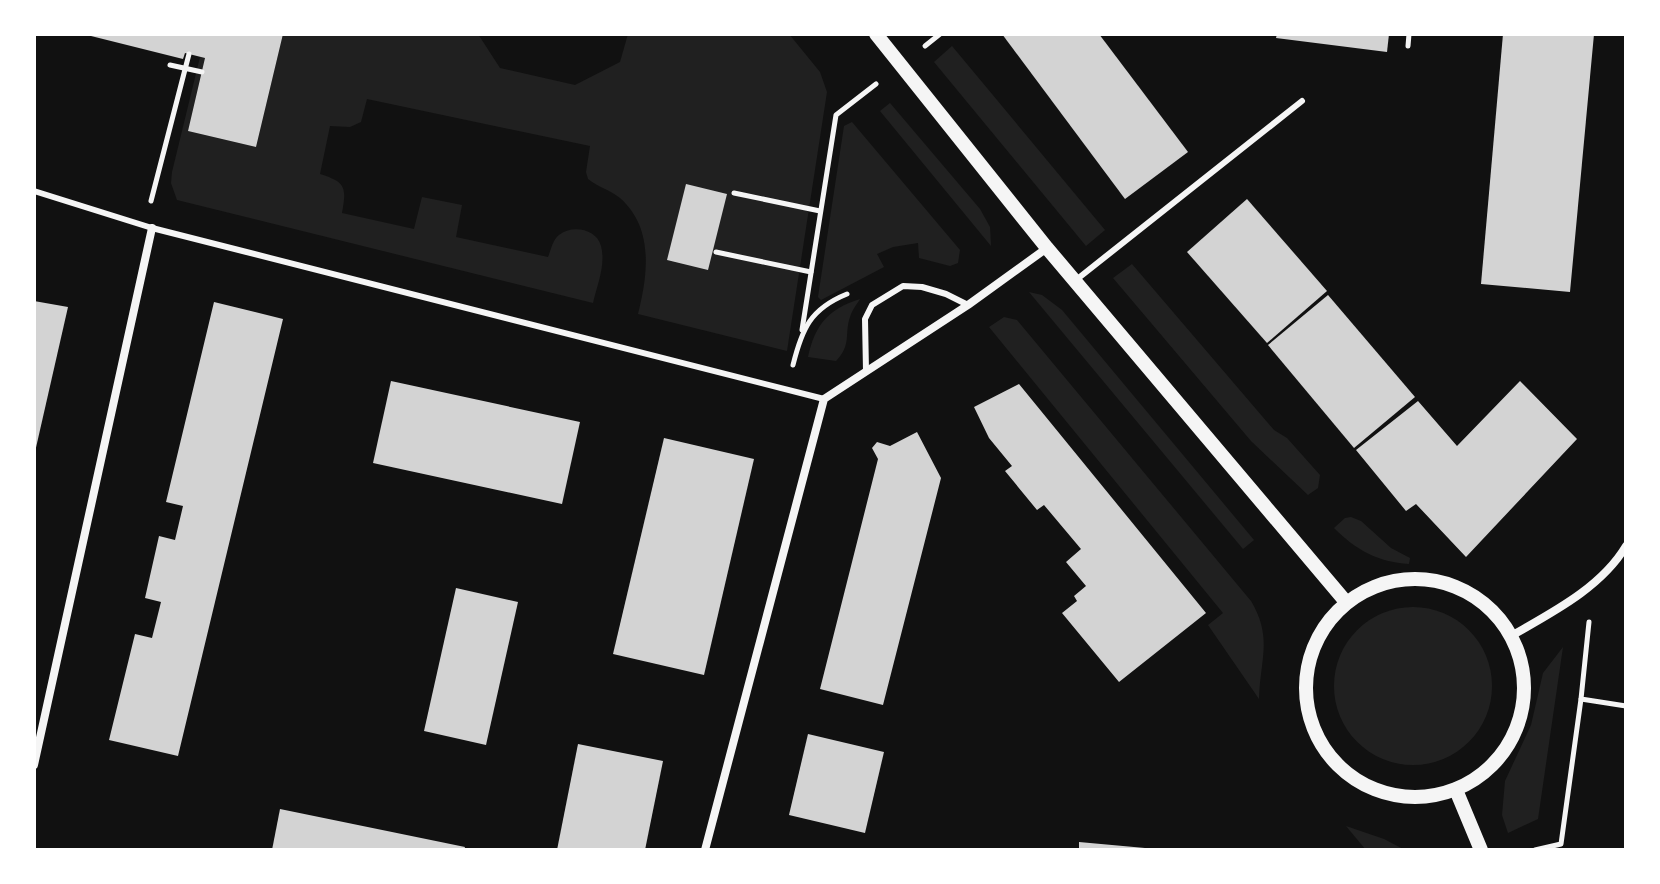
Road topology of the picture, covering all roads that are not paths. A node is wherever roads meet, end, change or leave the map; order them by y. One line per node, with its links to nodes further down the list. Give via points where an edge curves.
1 (876, 34): 5 (street)
2 (1302, 101): 6 (lane)
3 (34, 191): 4 (lane)
4 (148, 227): 9 (lane); 13 (street)
5 (1047, 248): 6 (street); 7 (street)
6 (1076, 280): 11 (street)
7 (968, 305): 8 (street); 8 (lane, via 946,294 903,286 872,305 865,319)
8 (866, 371): 9 (street)
9 (824, 399): 15 (street)
10 (1626, 546): 12 (street, via 1572,599)
11 (1346, 602): 12 (street, via 1384,583 1426,579 1484,603); 14 (street, via 1319,635 1306,674 1316,736 1341,769 1377,790 1418,797)
12 (1511, 636): 14 (street, via 1523,674 1518,723 1492,766)
13 (34, 765)
14 (1456, 790): 16 (street)
15 (705, 850)
16 (1481, 850)

